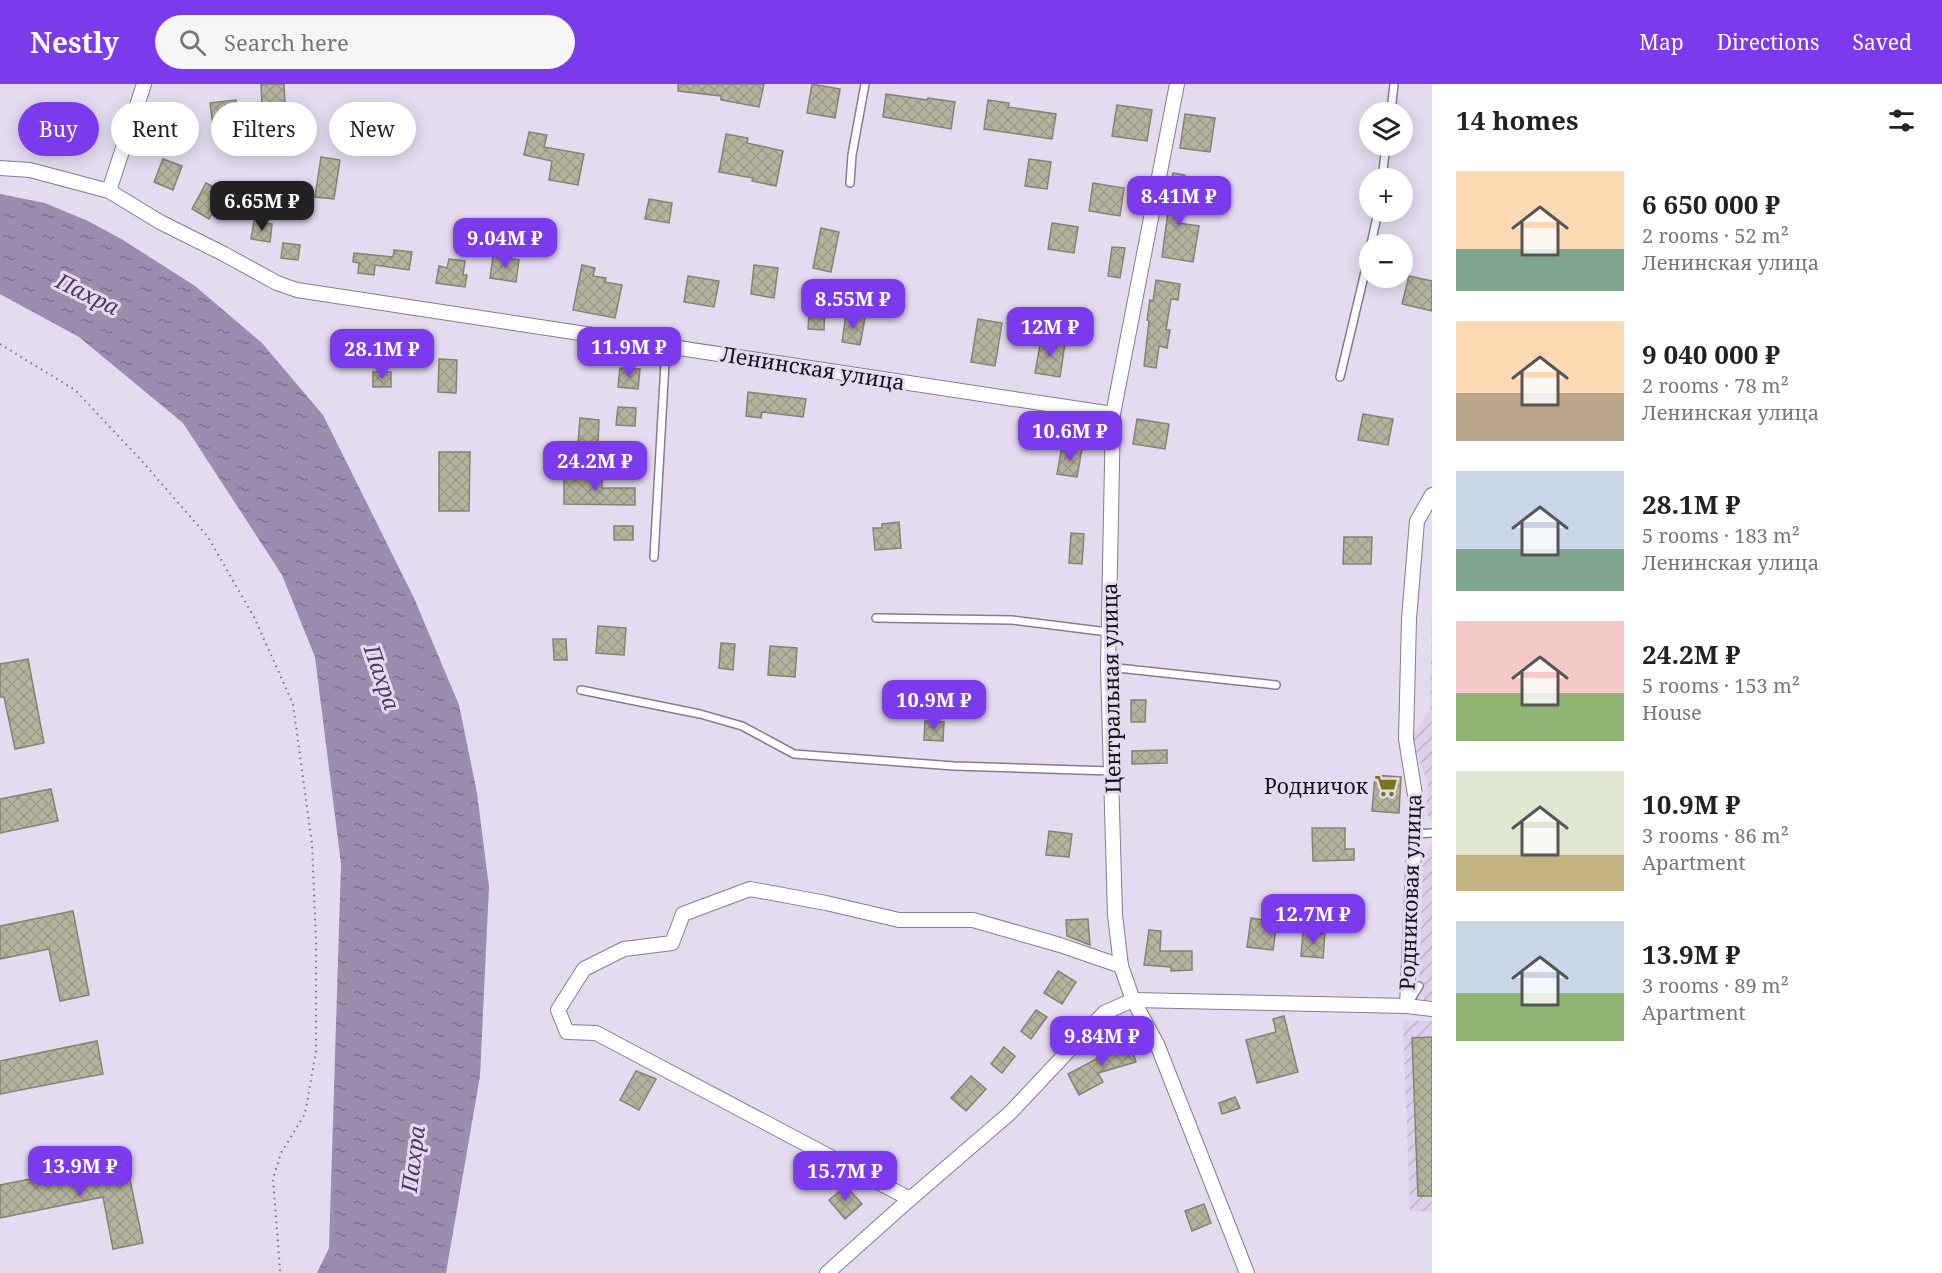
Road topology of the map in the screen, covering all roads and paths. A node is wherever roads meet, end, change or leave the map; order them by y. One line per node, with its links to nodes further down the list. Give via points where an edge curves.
1 (144, 84): 8 (street)
2 (865, 84): 7 (lane)
3 (1177, 84): 13 (street, Центральная улица)
4 (1394, 84): 5 (lane)
5 (1391, 102)
6 (0, 168): 8 (street, Ленинская улица, via 30,171)
7 (850, 183)
8 (109, 191): 11 (street, Ленинская улица, via 160,222 297,290)
9 (1361, 288): 12 (lane)
10 (0, 345): 30 (path, via 75,390 208,537 254,617 292,704 312,844 316,1051 305,1114 281,1153 273,1179)
11 (666, 345): 13 (street, Ленинская улица); 15 (lane)
12 (1340, 377)
13 (1113, 414): 17 (street, Центральная улица)
14 (1432, 495): 23 (street, Родниковая улица, via 1417,521 1409,619 1406,739 1416,801)
15 (654, 557)
16 (876, 618): 17 (lane, via 1012,620)
17 (1108, 632): 18 (street, Центральная улица)
18 (1108, 667): 19 (lane); 21 (street, Центральная улица)
19 (1276, 686)
20 (581, 690): 21 (lane, via 742,726 794,754 954,766)
21 (1111, 771): 24 (street, Центральная улица, via 1115,915)
22 (1432, 833): 23 (lane)
23 (1416, 834): 27 (street, Родниковая улица)
24 (1121, 966): 26 (street, Центральная улица); 29 (street, via 973,920 899,920 750,889 682,915 672,943 624,949 584,969 558,1010 567,1032 596,1033)
25 (1419, 986): 27 (lane)
26 (1133, 1000): 27 (street); 29 (street, via 1104,1012 1010,1113); 32 (street, Центральная улица, via 1157,1044)
27 (1407, 1005): 28 (street)
28 (1432, 1009)
29 (910, 1199): 31 (street)
30 (278, 1273)
31 (827, 1273)
32 (1247, 1273)

